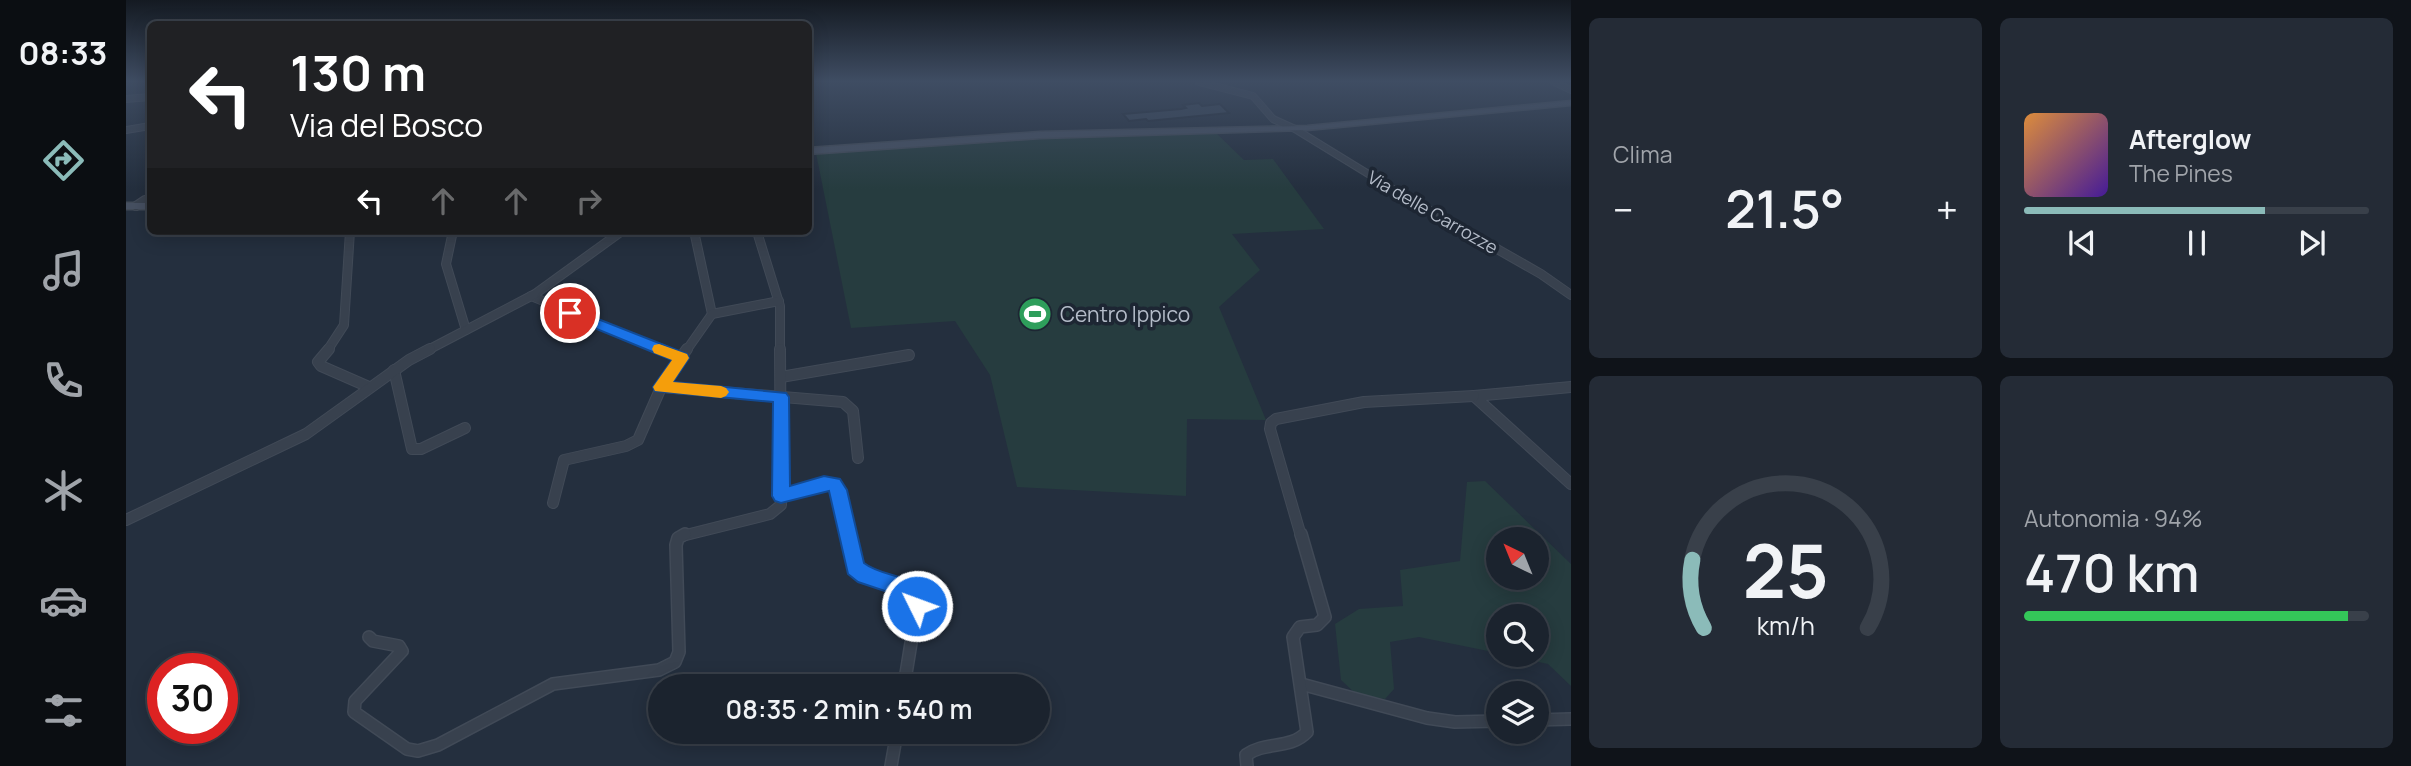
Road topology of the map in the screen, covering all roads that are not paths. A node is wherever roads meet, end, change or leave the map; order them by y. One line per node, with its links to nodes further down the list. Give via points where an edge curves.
1 (1272, 118): 4 (street, Via delle Carrozze)
2 (1414, 118): 4 (main road)
3 (147, 126): 5 (street)
4 (1294, 129): 6 (main road, via 1040,135); 14 (street, Via delle Carrozze)
5 (126, 130)
6 (812, 152)
7 (147, 198): 8 (street)
8 (131, 206)
9 (350, 235): 23 (street, via 343,328 318,362)
10 (452, 235): 18 (street, via 446,267)
11 (616, 235): 15 (street)
12 (695, 235): 17 (street)
13 (758, 235): 16 (street)
14 (1571, 295)
15 (531, 296): 18 (street); 20 (street)
16 (779, 302): 17 (street); 22 (street)
17 (712, 314): 20 (street)
18 (466, 330): 21 (street)
19 (909, 355): 22 (street)
20 (681, 358): 24 (street)
21 (394, 370): 23 (street); 28 (street, via 412,449)
22 (781, 377): 27 (street)
23 (369, 387): 34 (street, via 296,439)
24 (661, 387): 27 (street); 32 (street, via 636,442 562,462)
25 (1571, 387): 26 (street)
26 (1474, 396): 30 (street); 37 (street, via 1357,403 1271,423 1325,615 1323,622 1300,626 1294,634)
27 (781, 397): 29 (street, via 848,405 853,412); 31 (street)
28 (465, 428)
29 (858, 458)
30 (1571, 484)
31 (781, 496): 33 (street); 36 (street, via 824,483 834,485 855,568 914,595 917,606)
32 (553, 503)
33 (777, 511): 35 (street, via 678,538 679,652 670,667 553,684 429,749 407,749 354,712 355,701 402,651)
34 (126, 520)
35 (369, 637)
36 (906, 674)
37 (1301, 684): 40 (street, via 1433,720); 43 (street, via 1305,735 1292,744 1251,750 1246,755)
38 (1571, 719): 39 (street)
39 (1549, 720)
40 (1486, 721)
41 (895, 744): 42 (street)
42 (891, 766)
43 (1247, 766)

